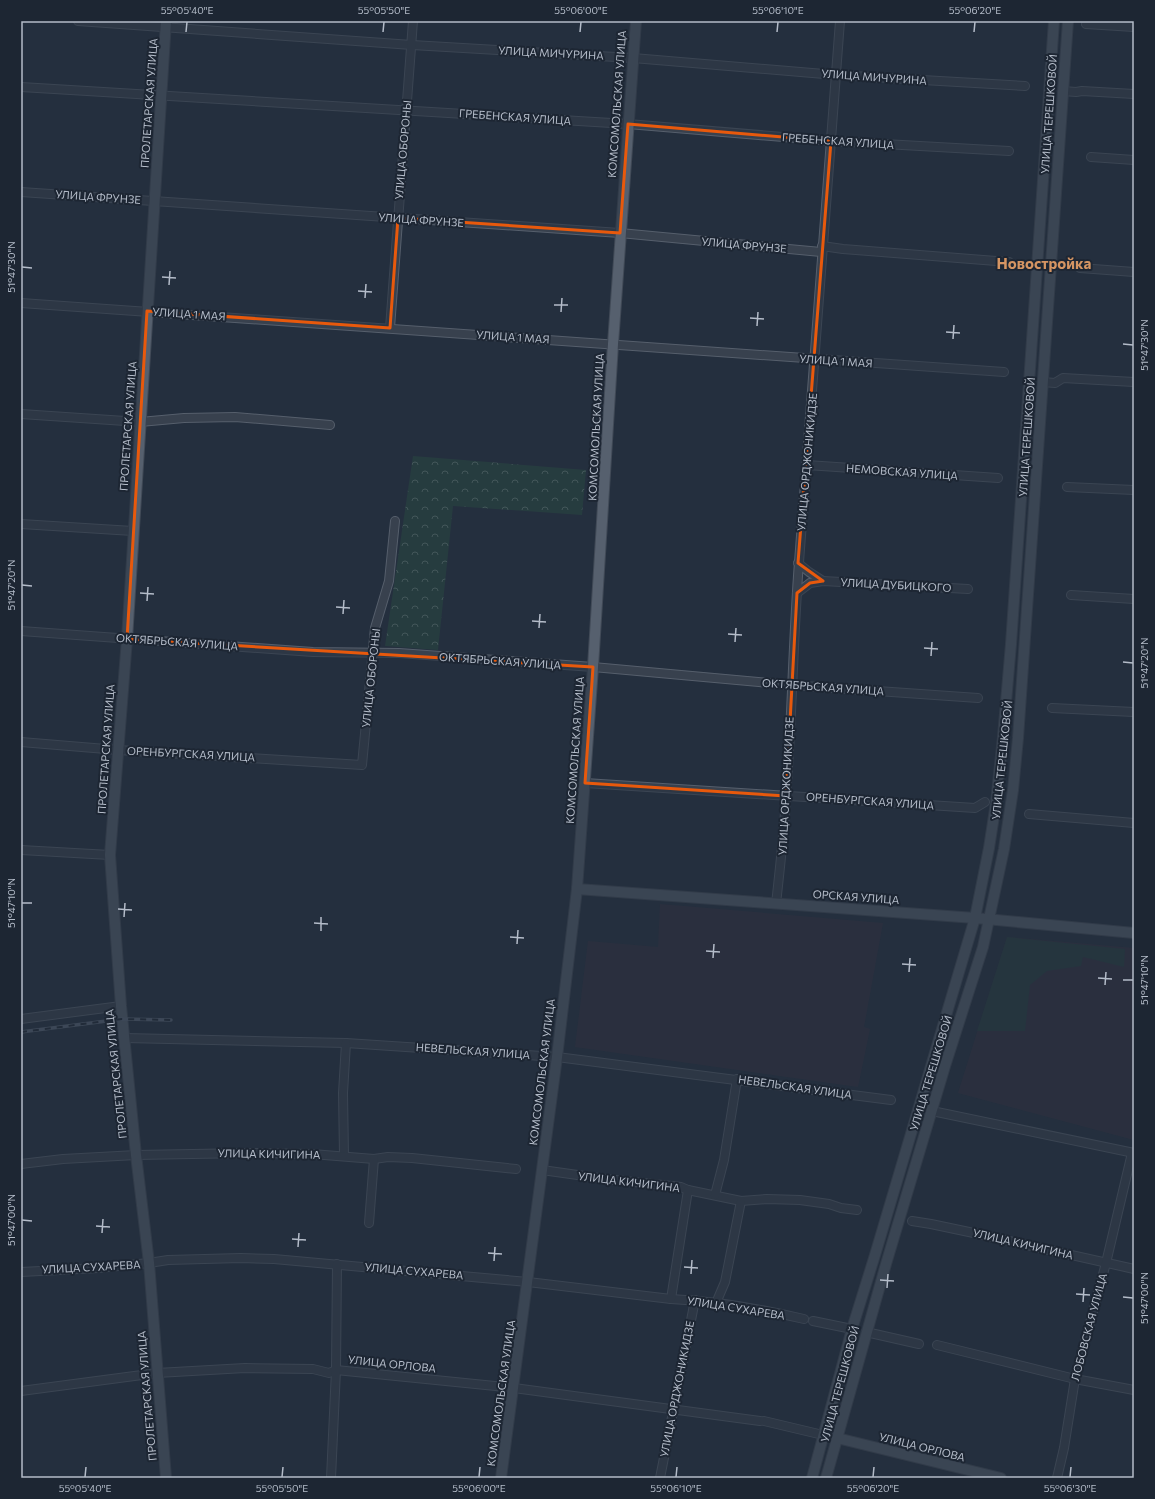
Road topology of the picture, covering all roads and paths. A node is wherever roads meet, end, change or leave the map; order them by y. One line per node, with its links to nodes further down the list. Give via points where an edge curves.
1 (78, 21): 7 (street, УЛИЦА МИЧУРИНА)
2 (413, 21): 10 (street, УЛИЦА ОБОРОНЫ)
3 (636, 21): 11 (main road, КОМСОМОЛЬСКАЯ УЛИЦА)
4 (840, 21): 12 (street, УЛИЦА ОРДЖОНИКИДЗЕ)
5 (1054, 21): 76 (main road, УЛИЦА ТЕРЕШКОВОЙ, via 1004,738 989,848)
6 (1068, 21): 15 (main road, УЛИЦА ТЕРЕШКОВОЙ)
7 (166, 24): 10 (street, УЛИЦА МИЧУРИНА); 17 (main road, ПРОЛЕТАРСКАЯ УЛИЦА)
8 (1086, 24): 9 (street)
9 (1134, 27)
10 (412, 46): 11 (street, УЛИЦА МИЧУРИНА); 18 (street, УЛИЦА ОБОРОНЫ)
11 (633, 58): 12 (street, УЛИЦА МИЧУРИНА); 19 (main road, КОМСОМОЛЬСКАЯ УЛИЦА)
12 (836, 75): 13 (street, УЛИЦА МИЧУРИНА); 20 (street, УЛИЦА ОРДЖОНИКИДЗЕ)
13 (1025, 86)
14 (21, 87): 17 (street, ГРЕБЕНСКАЯ УЛИЦА)
15 (1063, 92): 16 (street); 38 (main road, УЛИЦА ТЕРЕШКОВОЙ)
16 (1134, 94)
17 (161, 96): 18 (street, ГРЕБЕНСКАЯ УЛИЦА); 25 (main road, ПРОЛЕТАРСКАЯ УЛИЦА)
18 (407, 110): 19 (street, ГРЕБЕНСКАЯ УЛИЦА); 26 (street, УЛИЦА ОБОРОНЫ)
19 (628, 124): 20 (street, ГРЕБЕНСКАЯ УЛИЦА); 27 (main road, КОМСОМОЛЬСКАЯ УЛИЦА)
20 (831, 141): 21 (street, ГРЕБЕНСКАЯ УЛИЦА); 28 (street, УЛИЦА ОРДЖОНИКИДЗЕ)
21 (1009, 151)
22 (1091, 157): 23 (street)
23 (1134, 160)
24 (21, 192): 25 (street, УЛИЦА ФРУНЗЕ)
25 (154, 202): 26 (street, УЛИЦА ФРУНЗЕ); 33 (main road, ПРОЛЕТАРСКАЯ УЛИЦА)
26 (398, 218): 27 (street, УЛИЦА ФРУНЗЕ); 34 (street, УЛИЦА ОБОРОНЫ)
27 (620, 233): 28 (street, УЛИЦА ФРУНЗЕ); 35 (main road, КОМСОМОЛЬСКАЯ УЛИЦА)
28 (822, 249): 29 (street, УЛИЦА ФРУНЗЕ); 36 (street, УЛИЦА ОРДЖОНИКИДЗЕ)
29 (1009, 262)
30 (1080, 268): 31 (street)
31 (1134, 272)
32 (21, 303): 33 (street, УЛИЦА 1 МАЯ)
33 (147, 311): 34 (street, УЛИЦА 1 МАЯ); 41 (main road, ПРОЛЕТАРСКАЯ УЛИЦА)
34 (390, 328): 35 (street, УЛИЦА 1 МАЯ)
35 (612, 344): 36 (street, УЛИЦА 1 МАЯ); 59 (main road, КОМСОМОЛЬСКАЯ УЛИЦА)
36 (815, 360): 37 (street, УЛИЦА 1 МАЯ); 43 (street, УЛИЦА ОРДЖОНИКИДЗЕ)
37 (1004, 372)
38 (1042, 382): 39 (street, via 1055,383 1063,378); 77 (main road, УЛИЦА ТЕРЕШКОВОЙ, via 1013,790)
39 (1134, 382)
40 (21, 414): 41 (street)
41 (140, 422): 42 (street, via 235,417); 49 (main road, ПРОЛЕТАРСКАЯ УЛИЦА)
42 (330, 425)
43 (807, 465): 44 (street, НЕМОВСКАЯ УЛИЦА); 50 (street, УЛИЦА ОРДЖОНИКИДЗЕ)
44 (998, 478)
45 (1067, 487): 46 (street)
46 (1134, 490)
47 (395, 521): 58 (street, УЛИЦА ОБОРОНЫ, via 389,581 375,628)
48 (21, 524): 49 (street)
49 (133, 531): 57 (main road, ПРОЛЕТАРСКАЯ УЛИЦА)
50 (798, 564): 51 (street, УЛИЦА ДУБИЦКОГО); 53 (street, УЛИЦА ОРДЖОНИКИДЗЕ)
51 (823, 580): 52 (street, УЛИЦА ДУБИЦКОГО); 53 (street, УЛИЦА ДУБИЦКОГО, via 810,583)
52 (968, 589)
53 (797, 592): 60 (street, УЛИЦА ОРДЖОНИКИДЗЕ)
54 (1071, 595): 55 (street)
55 (1134, 599)
56 (21, 631): 57 (street, ОКТЯБРЬСКАЯ УЛИЦА)
57 (127, 638): 58 (street, ОКТЯБРЬСКАЯ УЛИЦА, via 312,652); 65 (main road, ПРОЛЕТАРСКАЯ УЛИЦА)
58 (373, 653): 59 (street, ОКТЯБРЬСКАЯ УЛИЦА); 66 (street, УЛИЦА ОБОРОНЫ)
59 (593, 667): 60 (street, ОКТЯБРЬСКАЯ УЛИЦА); 67 (main road, КОМСОМОЛЬСКАЯ УЛИЦА)
60 (791, 685): 61 (street, ОКТЯБРЬСКАЯ УЛИЦА); 68 (street, УЛИЦА ОРДЖОНИКИДЗЕ)
61 (978, 698)
62 (1052, 708): 63 (street)
63 (1134, 712)
64 (21, 742): 65 (street, ОРЕНБУРГСКАЯ УЛИЦА)
65 (118, 750): 66 (street, ОРЕНБУРГСКАЯ УЛИЦА); 73 (main road, ПРОЛЕТАРСКАЯ УЛИЦА)
66 (362, 765)
67 (585, 783): 68 (street, ОРЕНБУРГСКАЯ УЛИЦА); 74 (main road, КОМСОМОЛЬСКАЯ УЛИЦА)
68 (786, 796): 69 (street, ОРЕНБУРГСКАЯ УЛИЦА, via 975,808); 75 (street, УЛИЦА ОРДЖОНИКИДЗЕ)
69 (985, 802)
70 (1029, 814): 71 (street)
71 (1134, 823)
72 (21, 850): 73 (street)
73 (110, 855): 79 (main road, ПРОЛЕТАРСКАЯ УЛИЦА)
74 (577, 889): 75 (main road, ОРСКАЯ УЛИЦА); 83 (main road, КОМСОМОЛЬСКАЯ УЛИЦА)
75 (776, 904): 76 (main road, ОРСКАЯ УЛИЦА)
76 (975, 918): 77 (main road, ОРСКАЯ УЛИЦА); 109 (main road, УЛИЦА ТЕРЕШКОВОЙ)
77 (990, 919): 78 (main road, ОРСКАЯ УЛИЦА); 86 (main road, УЛИЦА ТЕРЕШКОВОЙ)
78 (1134, 933)
79 (121, 1006): 80 (street); 81 (main road, ПРОЛЕТАРСКАЯ УЛИЦА)
80 (21, 1019)
81 (125, 1038): 82 (street, НЕВЕЛЬСКАЯ УЛИЦА); 88 (main road, ПРОЛЕТАРСКАЯ УЛИЦА)
82 (346, 1043): 83 (street, НЕВЕЛЬСКАЯ УЛИЦА); 89 (street, via 342,1093)
83 (557, 1057): 84 (street, НЕВЕЛЬСКАЯ УЛИЦА); 93 (main road, КОМСОМОЛЬСКАЯ УЛИЦА)
84 (737, 1079): 85 (street, НЕВЕЛЬСКАЯ УЛИЦА); 95 (street, via 724,1160)
85 (891, 1100)
86 (932, 1111): 87 (street); 110 (main road, УЛИЦА ТЕРЕШКОВОЙ)
87 (1133, 1153): 101 (street, ЛОБОВСКАЯ УЛИЦА)
88 (136, 1155): 89 (street, УЛИЦА КИЧИГИНА, via 249,1153); 91 (street, УЛИЦА КИЧИГИНА); 100 (main road, ПРОЛЕТАРСКАЯ УЛИЦА)
89 (344, 1156): 90 (street, УЛИЦА КИЧИГИНА)
90 (374, 1159): 92 (street, УЛИЦА КИЧИГИНА, via 412,1158); 99 (street)
91 (21, 1164)
92 (516, 1169)
93 (542, 1170): 94 (street, УЛИЦА КИЧИГИНА, via 672,1185); 105 (main road, КОМСОМОЛЬСКАЯ УЛИЦА)
94 (688, 1190): 95 (street, УЛИЦА КИЧИГИНА); 106 (street)
95 (715, 1195): 96 (street, УЛИЦА КИЧИГИНА)
96 (741, 1201): 97 (street, УЛИЦА КИЧИГИНА, via 800,1200); 108 (street, via 725,1282)
97 (857, 1210)
98 (912, 1221): 101 (street, УЛИЦА КИЧИГИНА)
99 (369, 1223)
100 (149, 1263): 102 (street, УЛИЦА СУХАРЕВА, via 241,1258); 104 (street, УЛИЦА СУХАРЕВА); 114 (main road, ПРОЛЕТАРСКАЯ УЛИЦА)
101 (1106, 1263): 103 (street, УЛИЦА КИЧИГИНА); 115 (street, ЛОБОВСКАЯ УЛИЦА)
102 (337, 1264): 105 (street, УЛИЦА СУХАРЕВА); 113 (street)
103 (1134, 1269)
104 (21, 1272)
105 (528, 1282): 106 (street, УЛИЦА СУХАРЕВА); 116 (main road, КОМСОМОЛЬСКАЯ УЛИЦА)
106 (671, 1299): 107 (street, УЛИЦА СУХАРЕВА)
107 (695, 1300): 108 (street, УЛИЦА СУХАРЕВА); 119 (street, УЛИЦА ОРДЖОНИКИДЗЕ)
108 (716, 1303): 109 (street, УЛИЦА СУХАРЕВА)
109 (852, 1329): 120 (main road, УЛИЦА ТЕРЕШКОВОЙ)
110 (866, 1332): 111 (street); 121 (main road, УЛИЦА ТЕРЕШКОВОЙ)
111 (919, 1344)
112 (937, 1345): 115 (street)
113 (336, 1370): 114 (street, УЛИЦА ОРЛОВА, via 328,1373 313,1369 245,1368); 116 (street, УЛИЦА ОРЛОВА); 123 (street)
114 (158, 1373): 118 (street, УЛИЦА ОРЛОВА); 122 (main road, ПРОЛЕТАРСКАЯ УЛИЦА)
115 (1075, 1379): 117 (street); 129 (street, ЛОБОВСКАЯ УЛИЦА)
116 (514, 1388): 119 (street, УЛИЦА ОРЛОВА); 124 (main road, КОМСОМОЛЬСКАЯ УЛИЦА)
117 (1134, 1390)
118 (21, 1391)
119 (673, 1409): 120 (street, УЛИЦА ОРЛОВА, via 762,1421); 125 (street, УЛИЦА ОРДЖОНИКИДЗЕ)
120 (823, 1435): 126 (main road, УЛИЦА ТЕРЕШКОВОЙ)
121 (837, 1438): 127 (main road, УЛИЦА ТЕРЕШКОВОЙ); 128 (main road, УЛИЦА ОРЛОВА)
122 (166, 1478)
123 (331, 1478)
124 (501, 1478)
125 (660, 1478)
126 (812, 1478)
127 (826, 1478)
128 (1001, 1478)
129 (1057, 1478)

